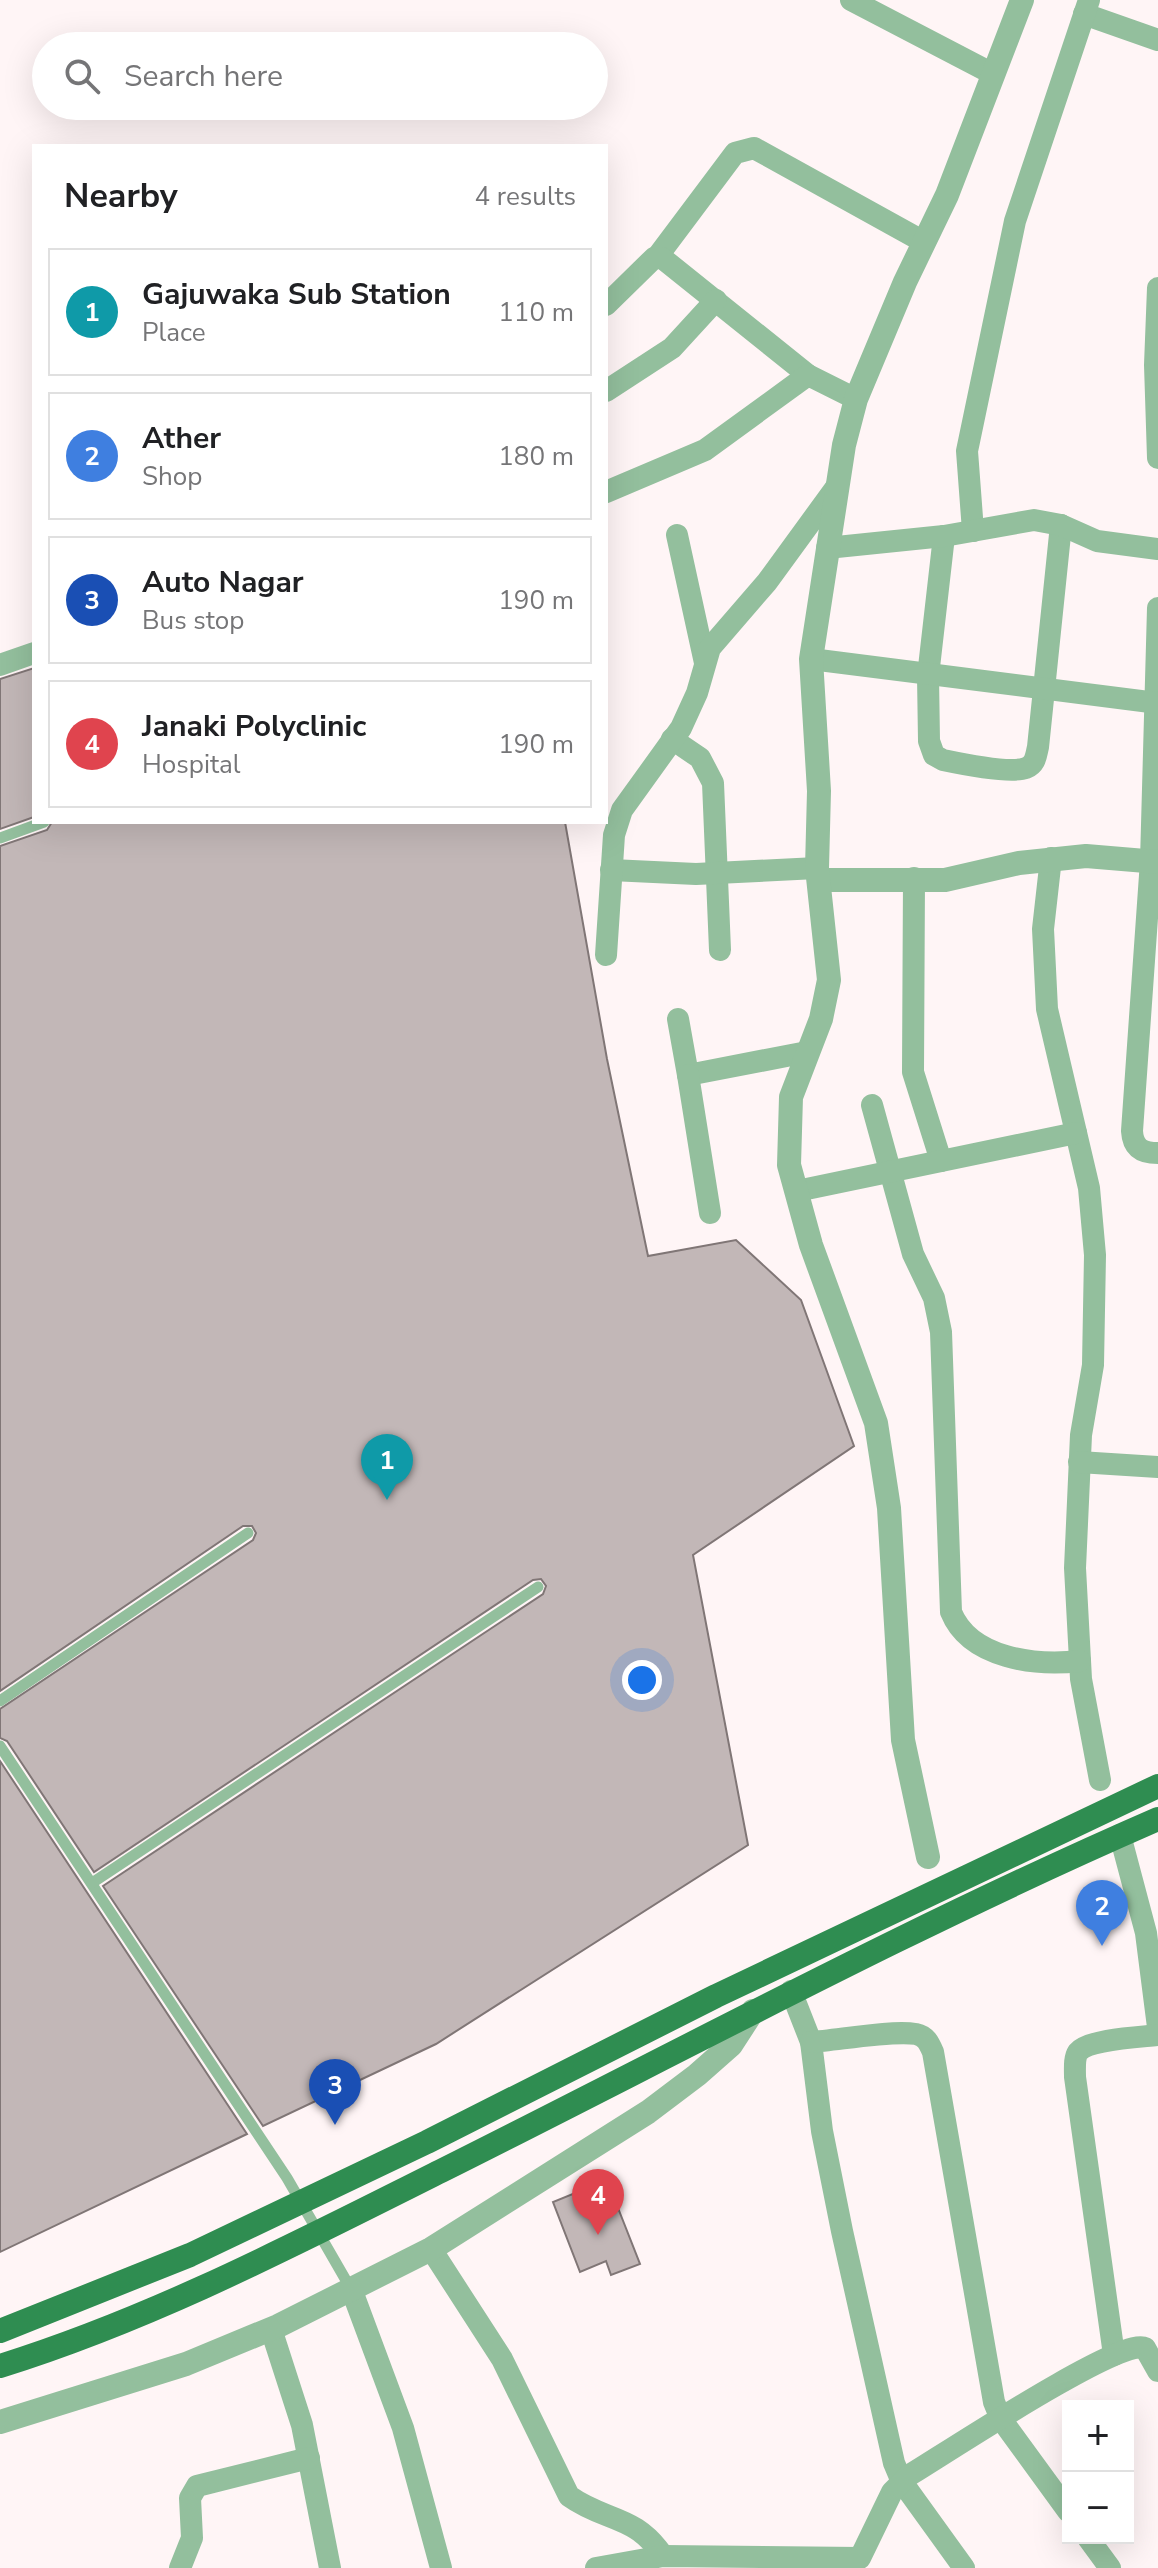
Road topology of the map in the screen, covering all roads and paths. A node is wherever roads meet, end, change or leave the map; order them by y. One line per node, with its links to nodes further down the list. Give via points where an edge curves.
1 (851, 0): 5 (street)
2 (1022, 0): 5 (street)
3 (1086, 7): 4 (street); 18 (street, via 1012,236 967,451)
4 (1158, 40)
5 (993, 74): 6 (street)
6 (924, 242): 7 (street, via 754,148 744,148); 13 (street)
7 (657, 257): 9 (street); 10 (street)
8 (1158, 288): 14 (street)
9 (716, 300): 11 (street); 12 (street, via 672,348)
10 (608, 303)
11 (808, 375): 13 (street); 16 (street, via 705,450)
12 (608, 390)
13 (856, 399): 15 (street)
14 (1158, 458)
15 (837, 486): 21 (street); 27 (street, via 767,582 710,648)
16 (608, 491)
17 (1061, 525): 18 (street, via 1034,520); 22 (street, via 1097,541); 29 (street)
18 (973, 531): 20 (street)
19 (677, 535): 27 (street)
20 (944, 536): 21 (street); 28 (street)
21 (827, 548): 25 (street)
22 (1158, 549)
23 (1158, 608): 30 (street)
24 (32, 654): 26 (street)
25 (811, 659): 28 (street); 38 (street)
26 (0, 665)
27 (705, 665): 31 (street, via 697,693)
28 (928, 676): 29 (street); 29 (street, via 929,741 934,755 955,763 1027,767 1035,761)
29 (1042, 689): 30 (street)
30 (1155, 703): 35 (street)
31 (672, 739): 36 (street, via 622,810); 37 (street, via 700,758 710,774)
32 (38, 824): 33 (lane)
33 (0, 838)
34 (1051, 858): 35 (street); 39 (street, via 945,880); 46 (street, via 1043,929 1045,997)
35 (1154, 862): 47 (street, via 1132,1131 1135,1146)
36 (611, 870): 37 (street); 41 (street)
37 (716, 873): 38 (street); 40 (street)
38 (818, 874): 39 (street); 43 (street, via 829,980)
39 (914, 878): 48 (street, via 913,1072)
40 (720, 950)
41 (606, 955)
42 (678, 1019): 44 (street)
43 (807, 1052): 44 (street); 50 (street, via 791,1097 789,1165)
44 (688, 1075): 51 (street)
45 (872, 1105): 49 (street)
46 (1076, 1133): 48 (street); 52 (street, via 1089,1188 1095,1255 1093,1365)
47 (1158, 1153)
48 (941, 1161): 49 (street)
49 (891, 1171): 50 (street); 56 (street, via 941,1332 951,1612 964,1636 1003,1653 1034,1663)
50 (797, 1191): 63 (street, via 811,1245 876,1423 889,1508 903,1740)
51 (710, 1213)
52 (1079, 1462): 53 (street); 56 (street, via 1075,1568)
53 (1158, 1467)
54 (248, 1533): 57 (lane)
55 (538, 1587): 64 (lane)
56 (1080, 1661): 59 (street)
57 (0, 1701)
58 (0, 1746): 64 (lane)
59 (1100, 1780)
60 (1158, 1786): 70 (main road, via 716,1996)
61 (1158, 1819): 62 (main road)
62 (1120, 1835): 65 (main road); 67 (street, via 1146,1933)
63 (928, 1857)
64 (92, 1883): 70 (lane)
65 (791, 1991): 66 (main road); 69 (street)
66 (753, 2011): 71 (main road); 72 (street, via 731,2045 648,2112)
67 (1158, 2027)
68 (1158, 2035): 76 (street, via 1099,2043 1076,2056)
69 (811, 2042): 79 (street, via 910,2034 928,2040 987,2370); 82 (street, via 842,2231)
70 (301, 2202): 71 (lane); 75 (main road, via 115,2288)
71 (319, 2232): 73 (lane); 77 (main road, via 148,2312)
72 (431, 2249): 73 (street); 85 (street, via 502,2359 569,2496 645,2532)
73 (352, 2291): 74 (street); 89 (street, via 403,2428)
74 (271, 2329): 80 (street, via 186,2364); 81 (street)
75 (0, 2331)
76 (1114, 2355): 78 (street, via 1139,2345); 79 (street)
77 (0, 2366)
78 (1158, 2371)
79 (1001, 2419): 82 (street); 83 (street)
80 (0, 2422)
81 (309, 2458): 87 (street, via 197,2486 190,2498 192,2538); 88 (street)
82 (902, 2482): 86 (street, via 892,2492); 91 (street)
83 (1062, 2503)
84 (1092, 2544): 92 (street)
85 (663, 2556): 86 (street); 90 (street)
86 (860, 2563)
87 (180, 2568)
88 (330, 2568)
89 (441, 2568)
90 (596, 2568)
91 (964, 2568)
92 (1110, 2568)

